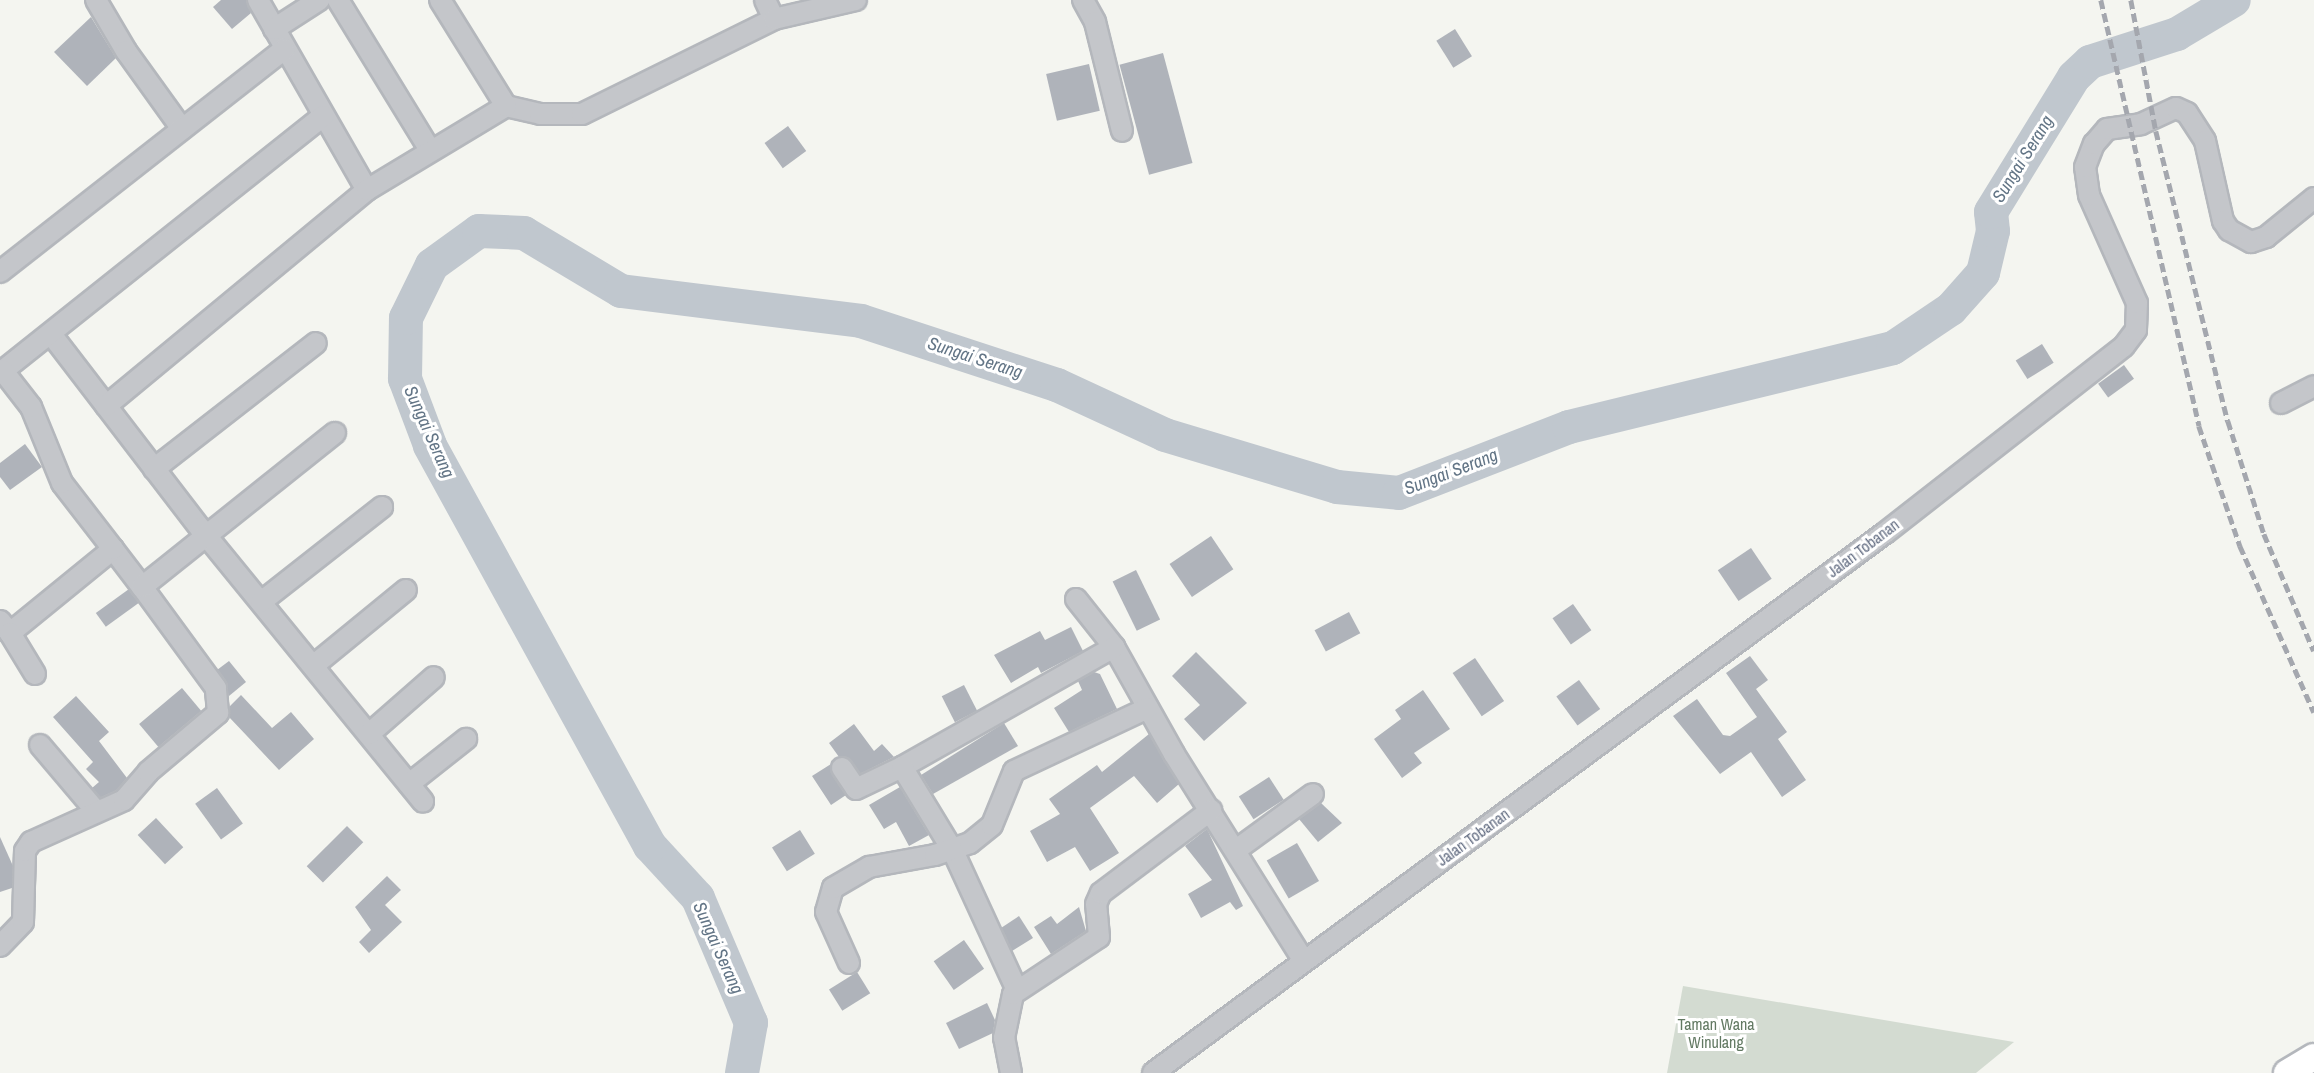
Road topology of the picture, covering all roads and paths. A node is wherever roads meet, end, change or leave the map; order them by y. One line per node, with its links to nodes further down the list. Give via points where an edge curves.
1 (96, 0): 14 (street, via 126,51)
2 (258, 0): 10 (street)
3 (319, 0): 10 (street)
4 (338, 0): 16 (street)
5 (440, 0): 12 (street)
6 (765, 0): 9 (street)
7 (856, 0): 9 (street)
8 (1083, 0): 15 (street, via 1095,22)
9 (774, 19): 12 (street, via 601,108 559,115)
10 (274, 29): 11 (street)
11 (284, 49): 13 (street); 14 (street)
12 (506, 106): 16 (street)
13 (323, 116): 17 (street); 20 (street)
14 (182, 129): 19 (street)
15 (1122, 131)
16 (430, 150): 17 (street)
17 (367, 190): 25 (street)
18 (2314, 198): 54 (street, Jalan Tobanan, via 2266,237 2251,242 2229,230 2223,221 2205,141 2187,113 2176,108 2141,124 2107,129 2094,144 2085,167 2089,195 2137,303 2136,330 2124,346 1885,533)
19 (0, 272)
20 (51, 334): 22 (street); 25 (street)
21 (316, 343): 27 (street)
22 (2, 372): 30 (street, via 31,407 63,483)
23 (2314, 387): 24 (street)
24 (2281, 403)
25 (106, 406): 27 (street)
26 (335, 434): 29 (street)
27 (154, 469): 29 (street)
28 (382, 507): 34 (street)
29 (207, 536): 31 (street); 34 (street)
30 (113, 549): 31 (street); 35 (street)
31 (142, 588): 50 (street, via 216,688 218,713 148,772 124,800)
32 (406, 590): 37 (street)
33 (1076, 599): 36 (street)
34 (261, 602): 37 (street)
35 (5, 627): 38 (street)
36 (1114, 647): 40 (street); 44 (street)
37 (313, 666): 41 (street)
38 (34, 674)
39 (434, 677): 41 (street)
40 (1148, 708): 49 (street); 52 (street, via 1014,771 992,825)
41 (369, 734): 46 (street)
42 (466, 739): 46 (street)
43 (40, 745): 50 (street)
44 (902, 766): 45 (street, via 856,789); 52 (street)
45 (842, 768)
46 (409, 784): 48 (street)
47 (1313, 794): 51 (street)
48 (423, 801)
49 (1211, 810): 51 (street); 56 (street, via 1101,893 1096,904 1099,937)
50 (96, 811): 53 (street, via 47,832 25,851 23,922)
51 (1236, 849): 54 (street)
52 (953, 851): 55 (street, via 869,867 833,888 826,912); 56 (street)
53 (0, 946)
54 (1304, 961): 59 (street, Jalan Tobanan)
55 (849, 963)
56 (1017, 990): 58 (street, via 1004,1038)
57 (2314, 1057): 60 (main road)
58 (1011, 1073)
59 (1154, 1073)
60 (2287, 1073)

